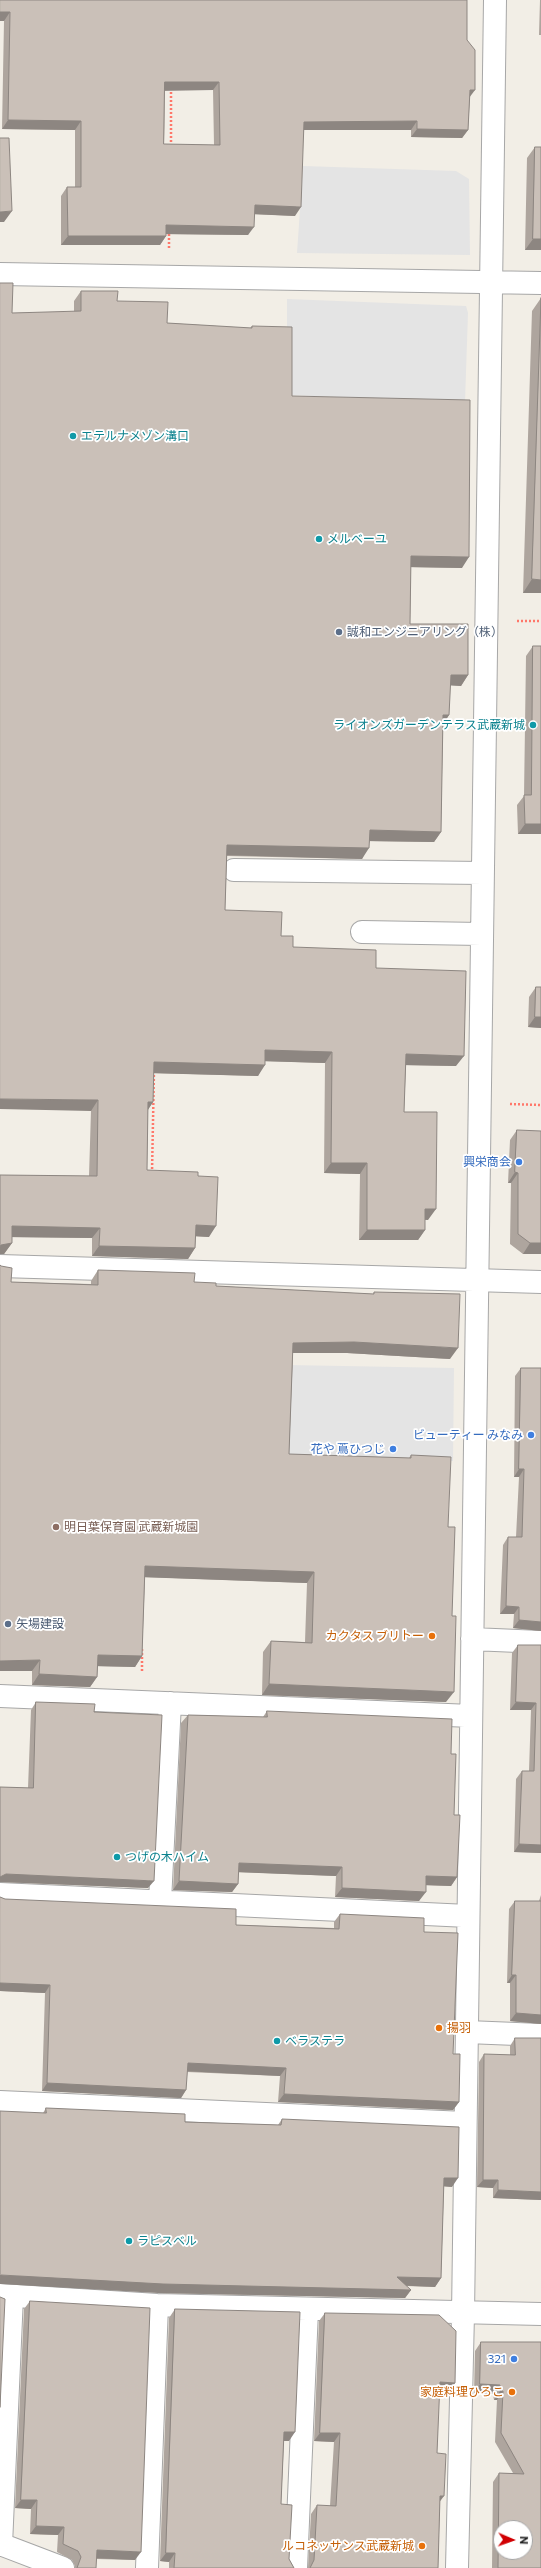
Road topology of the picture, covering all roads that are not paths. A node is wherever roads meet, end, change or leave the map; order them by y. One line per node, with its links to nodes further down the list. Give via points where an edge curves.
1 (495, 0): 3 (street)
2 (0, 274): 3 (street)
3 (492, 283): 4 (street); 6 (street)
4 (541, 283)
5 (234, 870): 6 (street)
6 (482, 873): 8 (street)
7 (362, 932): 8 (street)
8 (481, 934): 10 (street)
9 (0, 1266): 10 (street)
10 (477, 1279): 11 (street); 12 (street)
11 (541, 1282)
12 (472, 1639): 13 (street); 16 (street)
13 (541, 1642)
14 (0, 1696): 15 (street)
15 (170, 1703): 16 (street); 18 (street)
16 (471, 1716): 19 (street)
17 (0, 1894): 18 (street)
18 (160, 1900): 19 (street)
19 (468, 1916): 20 (street)
20 (467, 2032): 21 (street); 23 (street)
21 (541, 2035)
22 (0, 2102): 23 (street)
23 (465, 2123): 27 (street)
24 (6, 2296): 25 (street); 29 (street)
25 (157, 2305): 26 (street); 31 (street)
26 (307, 2310): 27 (street); 32 (street)
27 (463, 2314): 28 (street); 33 (street)
28 (541, 2314)
29 (0, 2545): 30 (street)
30 (64, 2568)
31 (147, 2568)
32 (296, 2568)
33 (457, 2568)

